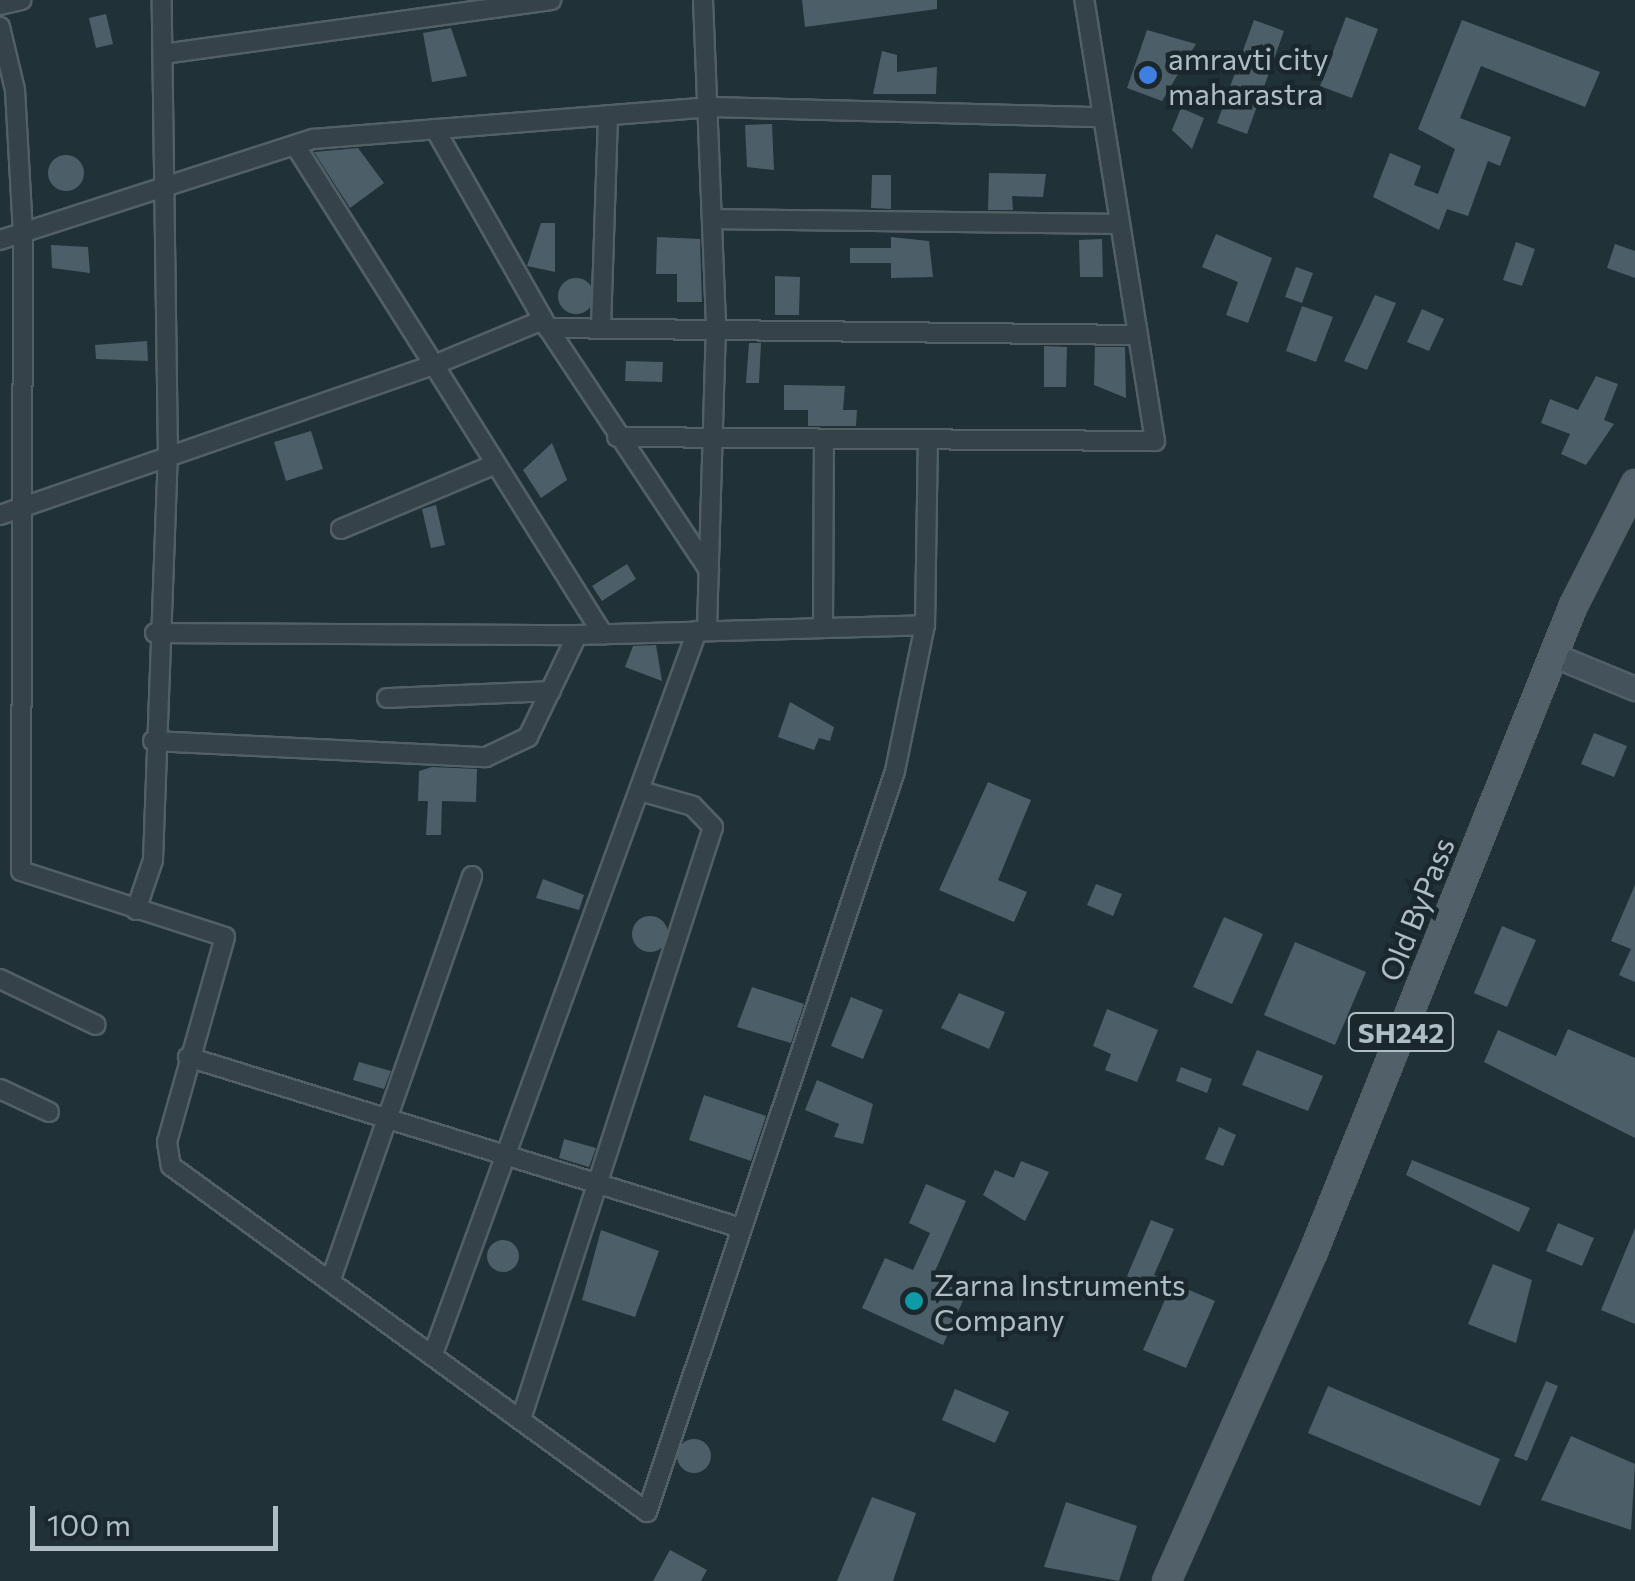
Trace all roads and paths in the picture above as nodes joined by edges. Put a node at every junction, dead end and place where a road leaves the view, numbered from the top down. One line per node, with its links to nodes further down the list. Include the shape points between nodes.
1 (20, 0): 7 (street)
2 (162, 0): 10 (street)
3 (396, 0): 8 (street)
4 (551, 0): 8 (street)
5 (703, 0): 11 (street)
6 (1084, 0): 13 (street)
7 (0, 5)
8 (400, 21): 10 (street)
9 (0, 27): 19 (street, via 15,90)
10 (163, 54): 16 (street)
11 (712, 107): 12 (street); 13 (street); 17 (street)
12 (608, 115): 14 (street); 23 (street)
13 (1100, 117): 18 (street)
14 (435, 129): 15 (street); 21 (street)
15 (295, 145): 16 (street); 25 (street)
16 (163, 190): 19 (street); 30 (street)
17 (714, 219): 18 (street); 22 (street)
18 (1114, 224): 24 (street)
19 (24, 233): 20 (street); 33 (street)
20 (0, 240)
21 (546, 324): 23 (street); 25 (street); 26 (street)
22 (716, 325): 23 (street); 24 (street); 27 (street)
23 (601, 327)
24 (1136, 335): 29 (street, via 1155,441)
25 (434, 365): 30 (street); 31 (street)
26 (618, 437): 27 (street); 36 (street)
27 (714, 439): 28 (street); 36 (street)
28 (824, 440): 29 (street); 37 (street)
29 (928, 440): 38 (street)
30 (168, 456): 33 (street); 40 (street)
31 (496, 464): 35 (street); 41 (street)
32 (1635, 483): 43 (main road, Old ByPass / SH242)
33 (28, 506): 34 (street); 50 (street, via 20,867 26,877)
34 (0, 515)
35 (341, 529)
36 (709, 570): 39 (street)
37 (823, 624): 38 (street); 39 (street)
38 (925, 626): 59 (street, via 895,771)
39 (702, 630): 41 (street); 48 (street)
40 (155, 633): 42 (street); 47 (street)
41 (602, 634): 42 (street)
42 (578, 635): 45 (street)
43 (1553, 655): 44 (street); 63 (main road, Old ByPass / SH242, via 1313,1251)
44 (1635, 688)
45 (551, 691): 46 (street); 47 (street, via 528,737 486,757)
46 (387, 698)
47 (153, 741): 50 (street, via 153,860)
48 (644, 792): 57 (street, via 603,871); 58 (street, via 693,806 713,827)
49 (472, 876): 56 (street)
50 (136, 910): 53 (street, via 227,942)
51 (0, 979): 52 (street)
52 (96, 1025)
53 (188, 1057): 56 (street); 60 (street, via 167,1142 171,1166)
54 (0, 1089): 55 (street)
55 (49, 1112)
56 (392, 1123): 57 (street); 60 (street)
57 (502, 1155): 58 (street); 61 (street)
58 (599, 1184): 59 (street); 62 (street)
59 (741, 1228): 62 (street, via 646,1512)
60 (332, 1279): 61 (street)
61 (433, 1354): 62 (street)
62 (521, 1420)
63 (1166, 1581)

